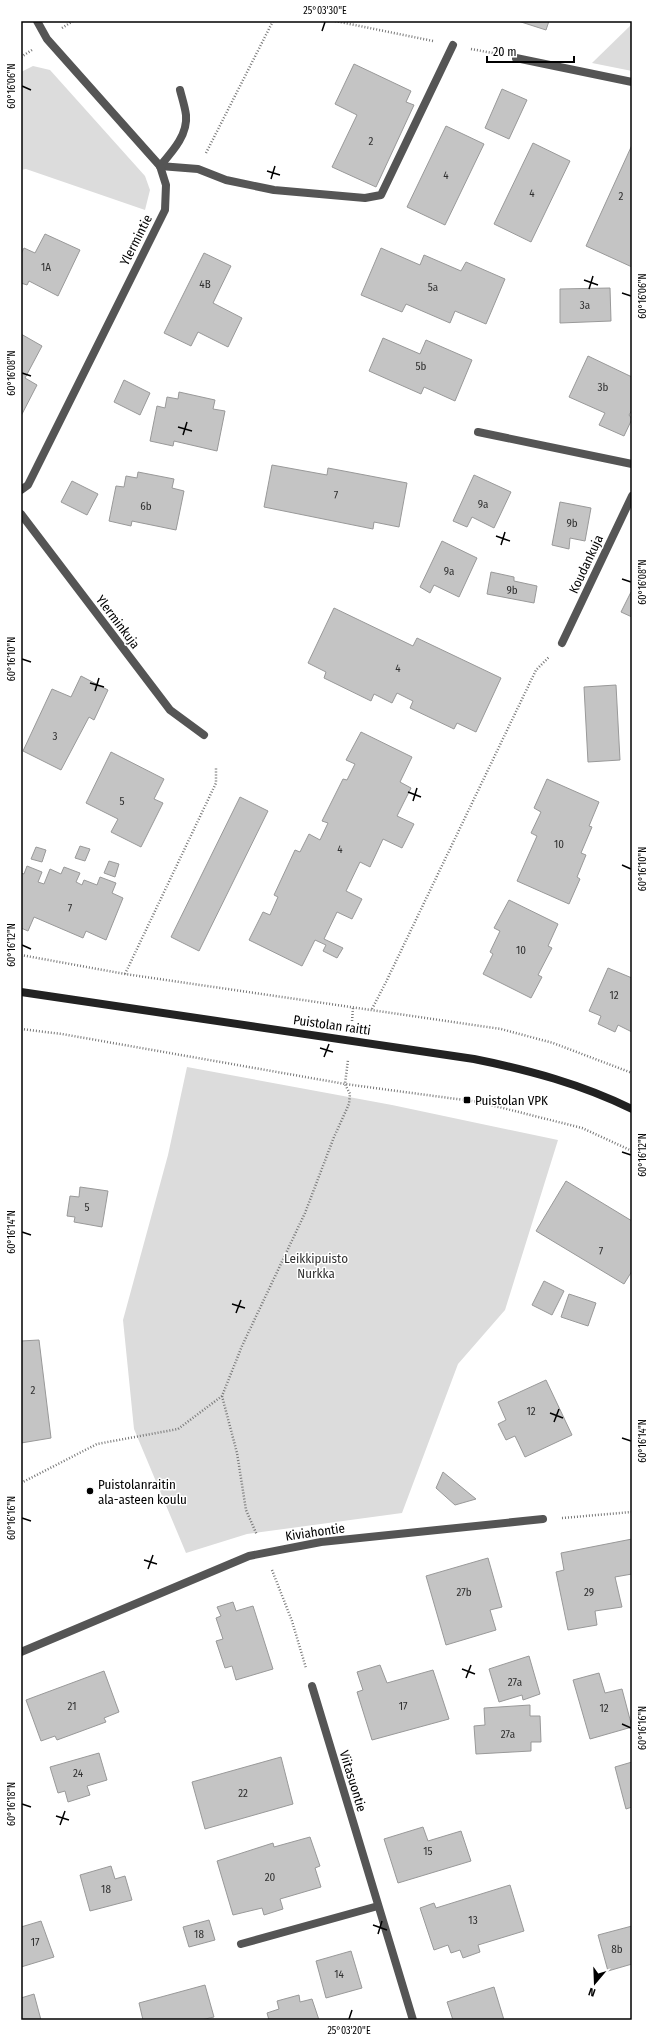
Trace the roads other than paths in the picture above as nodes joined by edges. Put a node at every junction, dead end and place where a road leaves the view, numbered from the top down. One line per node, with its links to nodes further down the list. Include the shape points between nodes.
1 (37, 21): 6 (street, Ylermintie, via 47,39)
2 (453, 45): 6 (street, via 381,195 365,198 274,190 226,180 198,169)
3 (516, 58): 4 (street)
4 (632, 82)
5 (180, 90): 6 (street, via 186,115 184,131)
6 (160, 166): 9 (street, Ylermintie, via 166,185 165,210 28,486)
7 (478, 432): 8 (street)
8 (632, 464)
9 (21, 490)
10 (632, 496): 12 (street, Koudankuja)
11 (21, 514): 13 (street, Ylerminkuja, via 170,710)
12 (562, 643)
13 (204, 735)
14 (21, 992): 15 (main road, Puistolan raitti, via 474,1059 568,1082)
15 (632, 1109)
16 (543, 1519): 17 (street, Kiviahontie, via 321,1542 265,1551)
17 (21, 1652)
18 (312, 1686): 19 (street, Viitasuontie)
19 (378, 1906): 20 (street); 21 (street, Viitasuontie)
20 (241, 1944)
21 (413, 2020)

